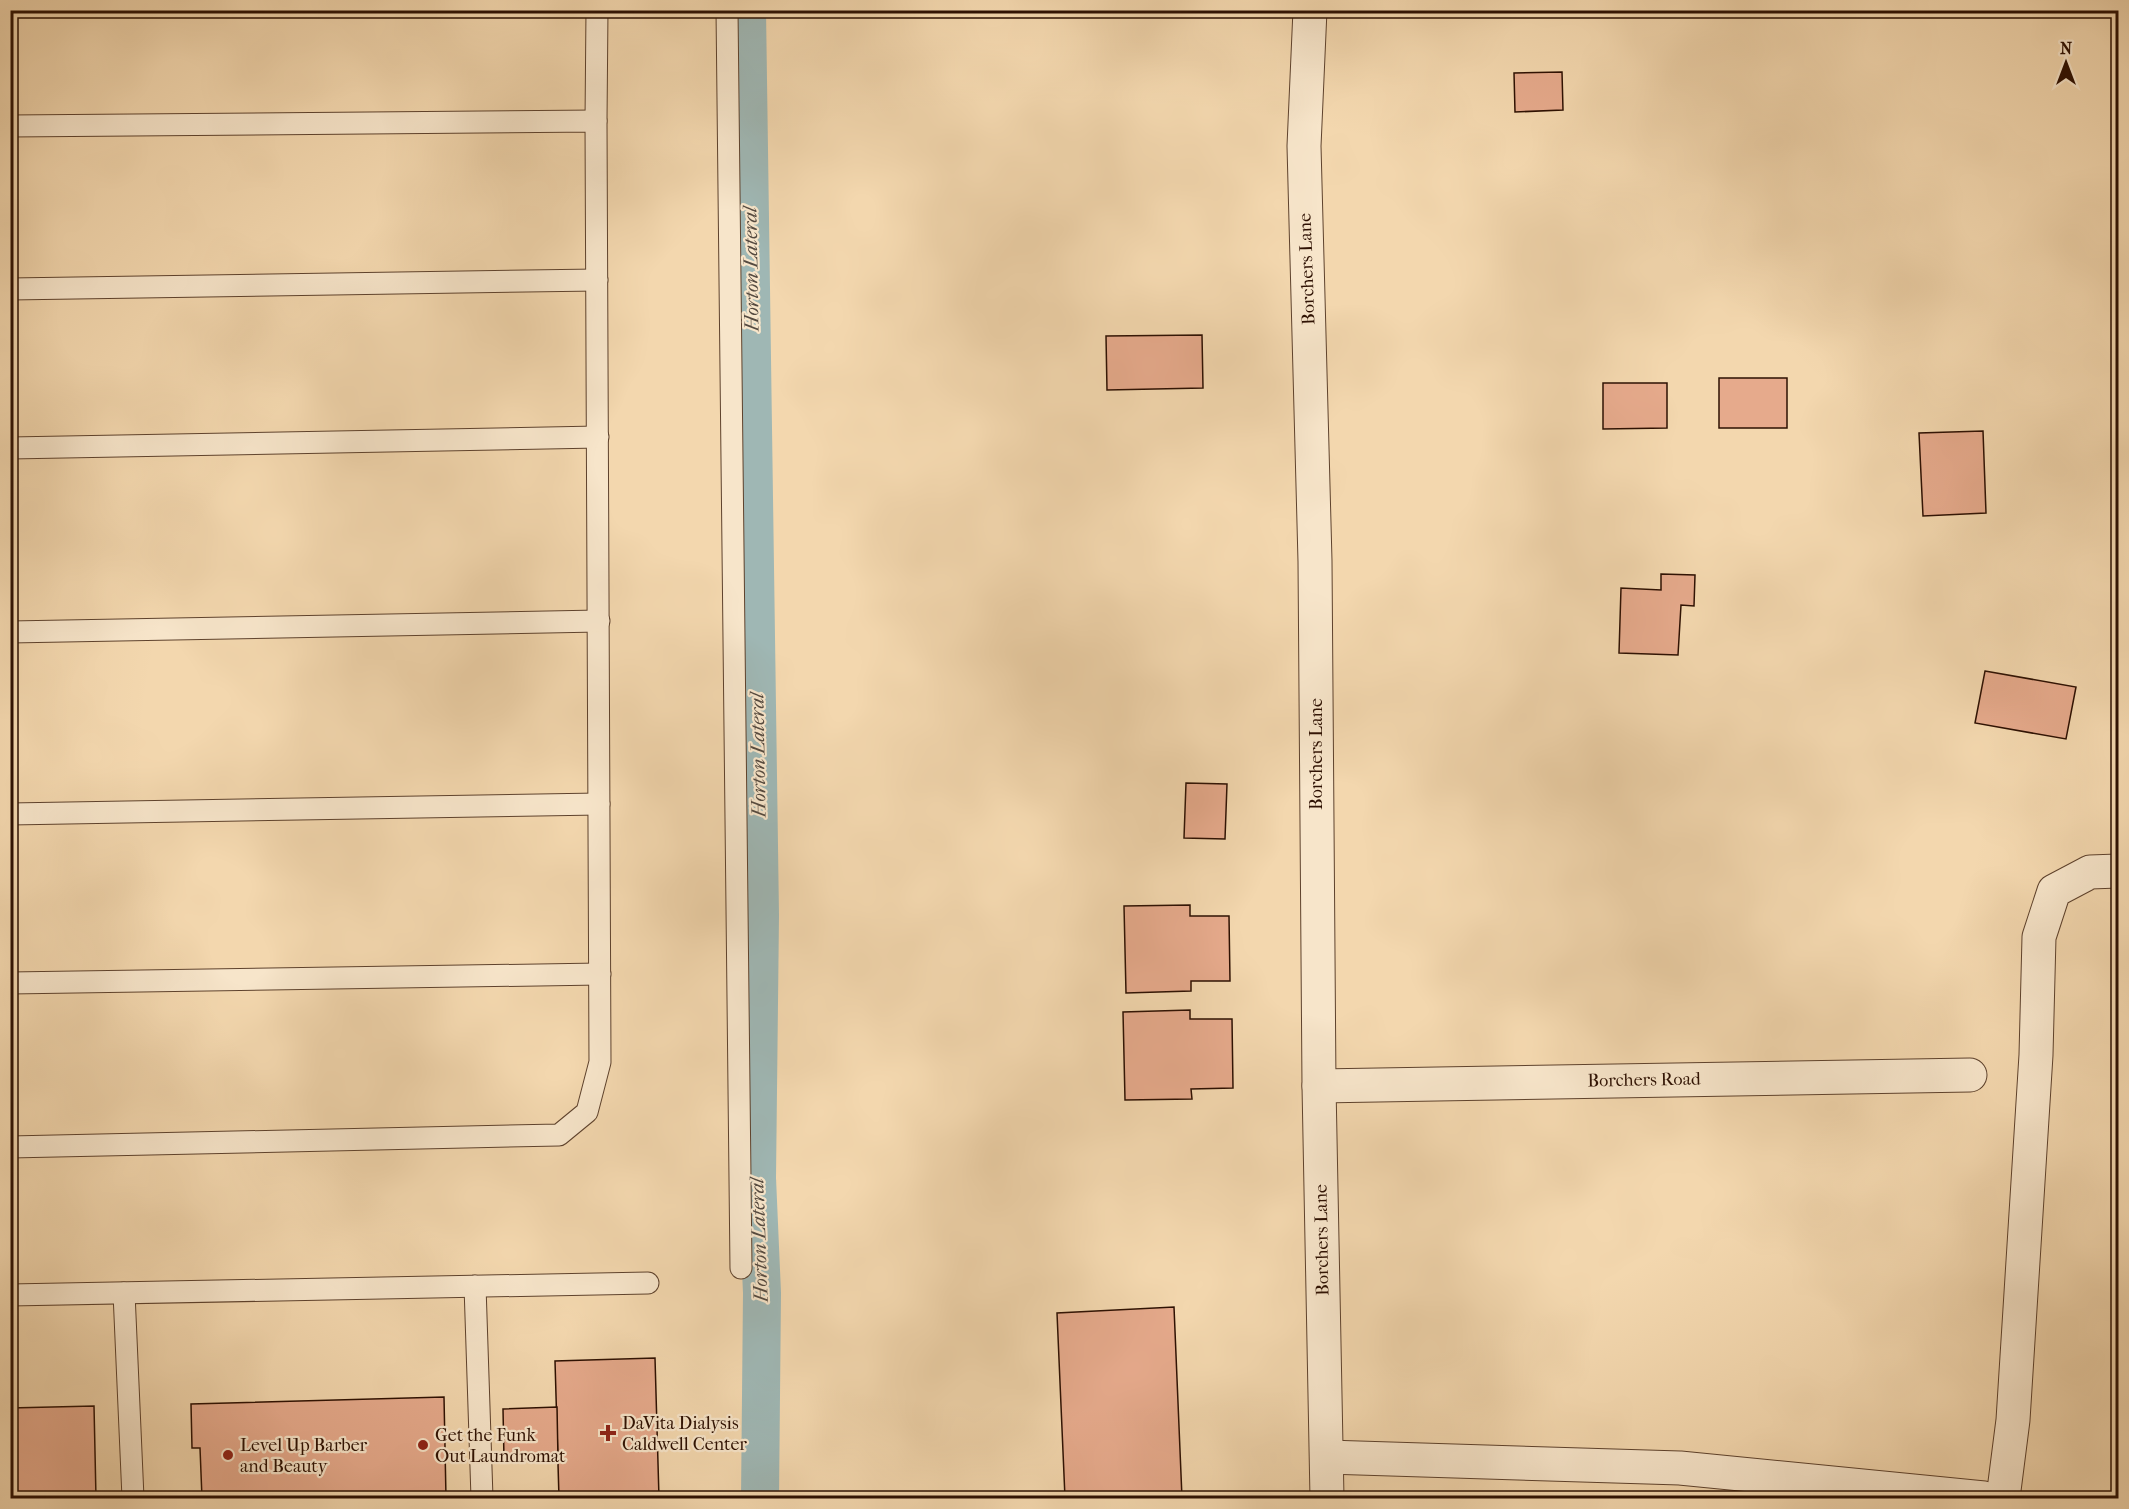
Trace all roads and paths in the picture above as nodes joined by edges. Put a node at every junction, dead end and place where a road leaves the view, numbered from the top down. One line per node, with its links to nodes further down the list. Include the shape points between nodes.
1 (597, 10): 4 (lane)
2 (727, 10): 20 (lane)
3 (1310, 10): 18 (street, Borchers Lane, via 1304,146 1315,561)
4 (596, 121): 5 (lane); 6 (lane)
5 (10, 126)
6 (597, 280): 7 (lane); 8 (lane)
7 (10, 289)
8 (598, 437): 9 (lane); 10 (lane)
9 (10, 447)
10 (599, 621): 11 (lane); 12 (lane)
11 (10, 632)
12 (599, 804): 13 (lane); 15 (lane)
13 (10, 813)
14 (2118, 871): 30 (street, via 2090,872 2054,891 2039,937 2036,1055 2013,1420)
15 (600, 974): 16 (lane); 19 (lane, via 600,1062 587,1112 559,1135)
16 (10, 983)
17 (1970, 1076): 18 (street, Borchers Road)
18 (1319, 1086): 25 (street, Borchers Lane)
19 (10, 1147)
20 (741, 1268)
21 (648, 1283): 22 (lane)
22 (475, 1286): 23 (lane); 27 (lane)
23 (123, 1293): 24 (lane); 26 (lane)
24 (10, 1295)
25 (1327, 1456): 28 (street, Borchers Lane); 29 (street, via 1680,1468)
26 (132, 1498)
27 (482, 1498)
28 (1327, 1498)
29 (1984, 1498)
30 (2002, 1498)

